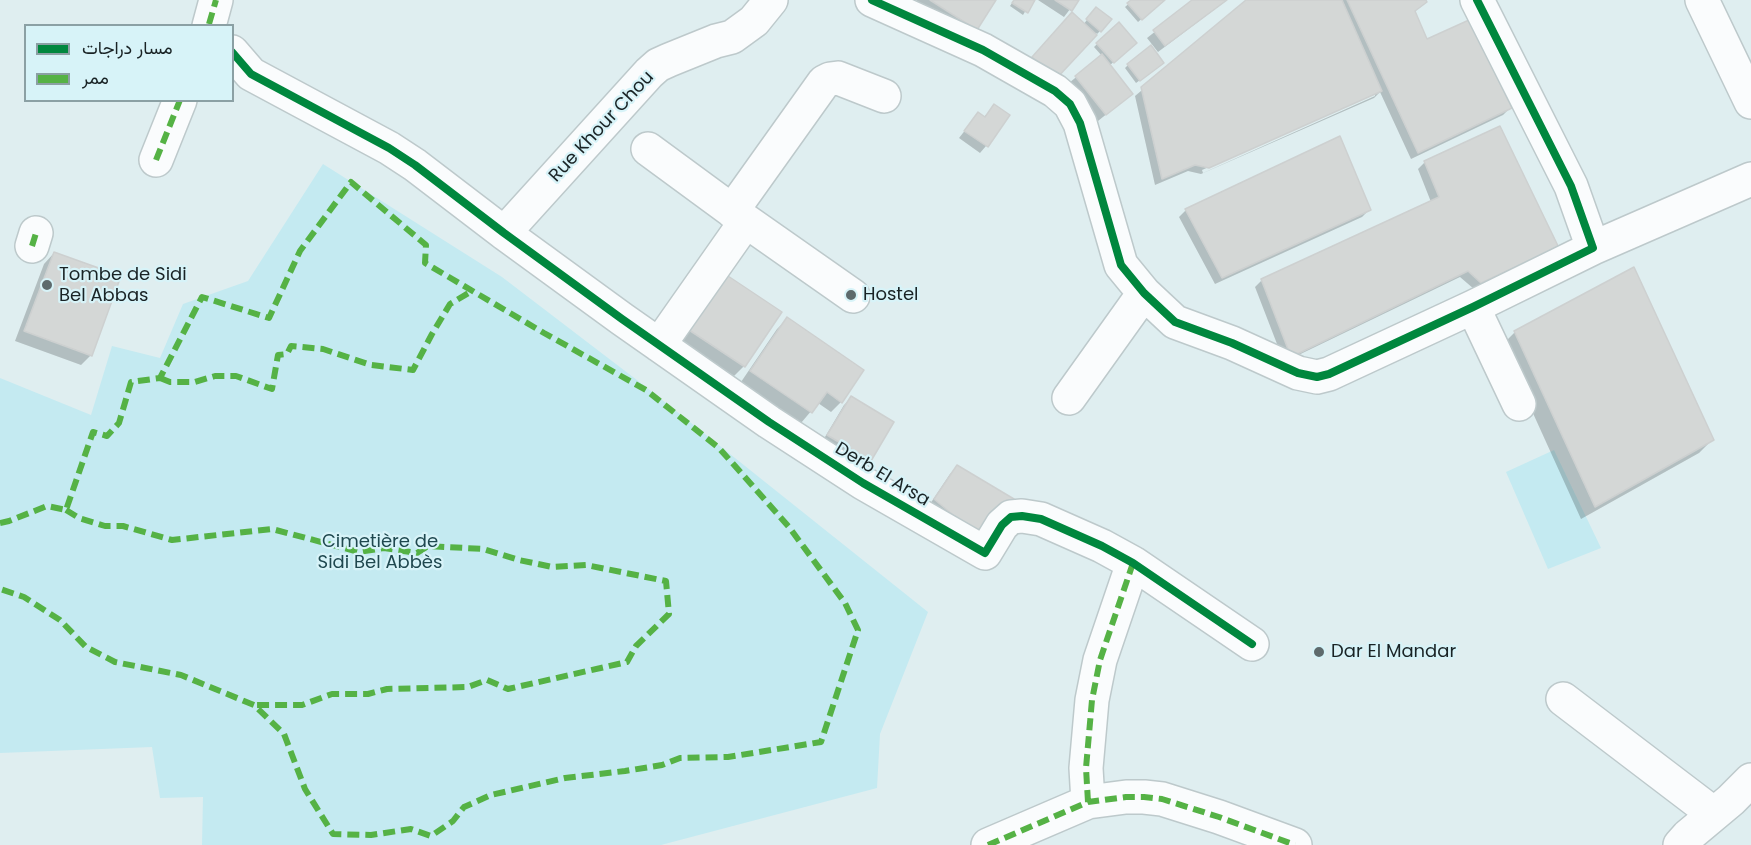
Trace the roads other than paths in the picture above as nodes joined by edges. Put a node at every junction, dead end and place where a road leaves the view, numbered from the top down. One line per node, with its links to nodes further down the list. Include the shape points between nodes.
1 (771, 0): 13 (street, Rue Khour Chou, via 754,21 732,37 658,65)
2 (872, 0): 15 (street, via 983,50 1055,91 1070,104 1080,123 1121,265)
3 (1477, 0): 14 (street, via 1571,186)
4 (1702, 0): 8 (street)
5 (239, 66): 13 (street, Derb El Arsa, via 389,148)
6 (884, 96): 12 (street, via 838,78 824,82)
7 (179, 102): 10 (street)
8 (1751, 102)
9 (648, 149): 12 (street)
10 (156, 160)
11 (1751, 179): 14 (street)
12 (739, 216): 16 (street); 18 (street)
13 (504, 233): 18 (street, Derb El Arsa)
14 (1593, 248): 17 (street)
15 (1144, 293): 17 (street, via 1174,322 1232,343 1298,374 1317,377); 19 (street)
16 (853, 296)
17 (1473, 307): 20 (street)
18 (659, 345): 21 (street, Derb El Arsa, via 863,483 985,553 1002,525 1011,517 1022,516 1041,519)
19 (1069, 398)
20 (1518, 404)
21 (1133, 562): 22 (street, Derb El Arsa); 25 (street, via 1100,660 1092,700 1086,768)
22 (1252, 644)
23 (1563, 699): 26 (street)
24 (1751, 780): 26 (street)
25 (1088, 802): 27 (street); 28 (street, via 1126,797 1162,799)
26 (1713, 814): 29 (street)
27 (988, 845)
28 (1294, 845)
29 (1680, 845)

